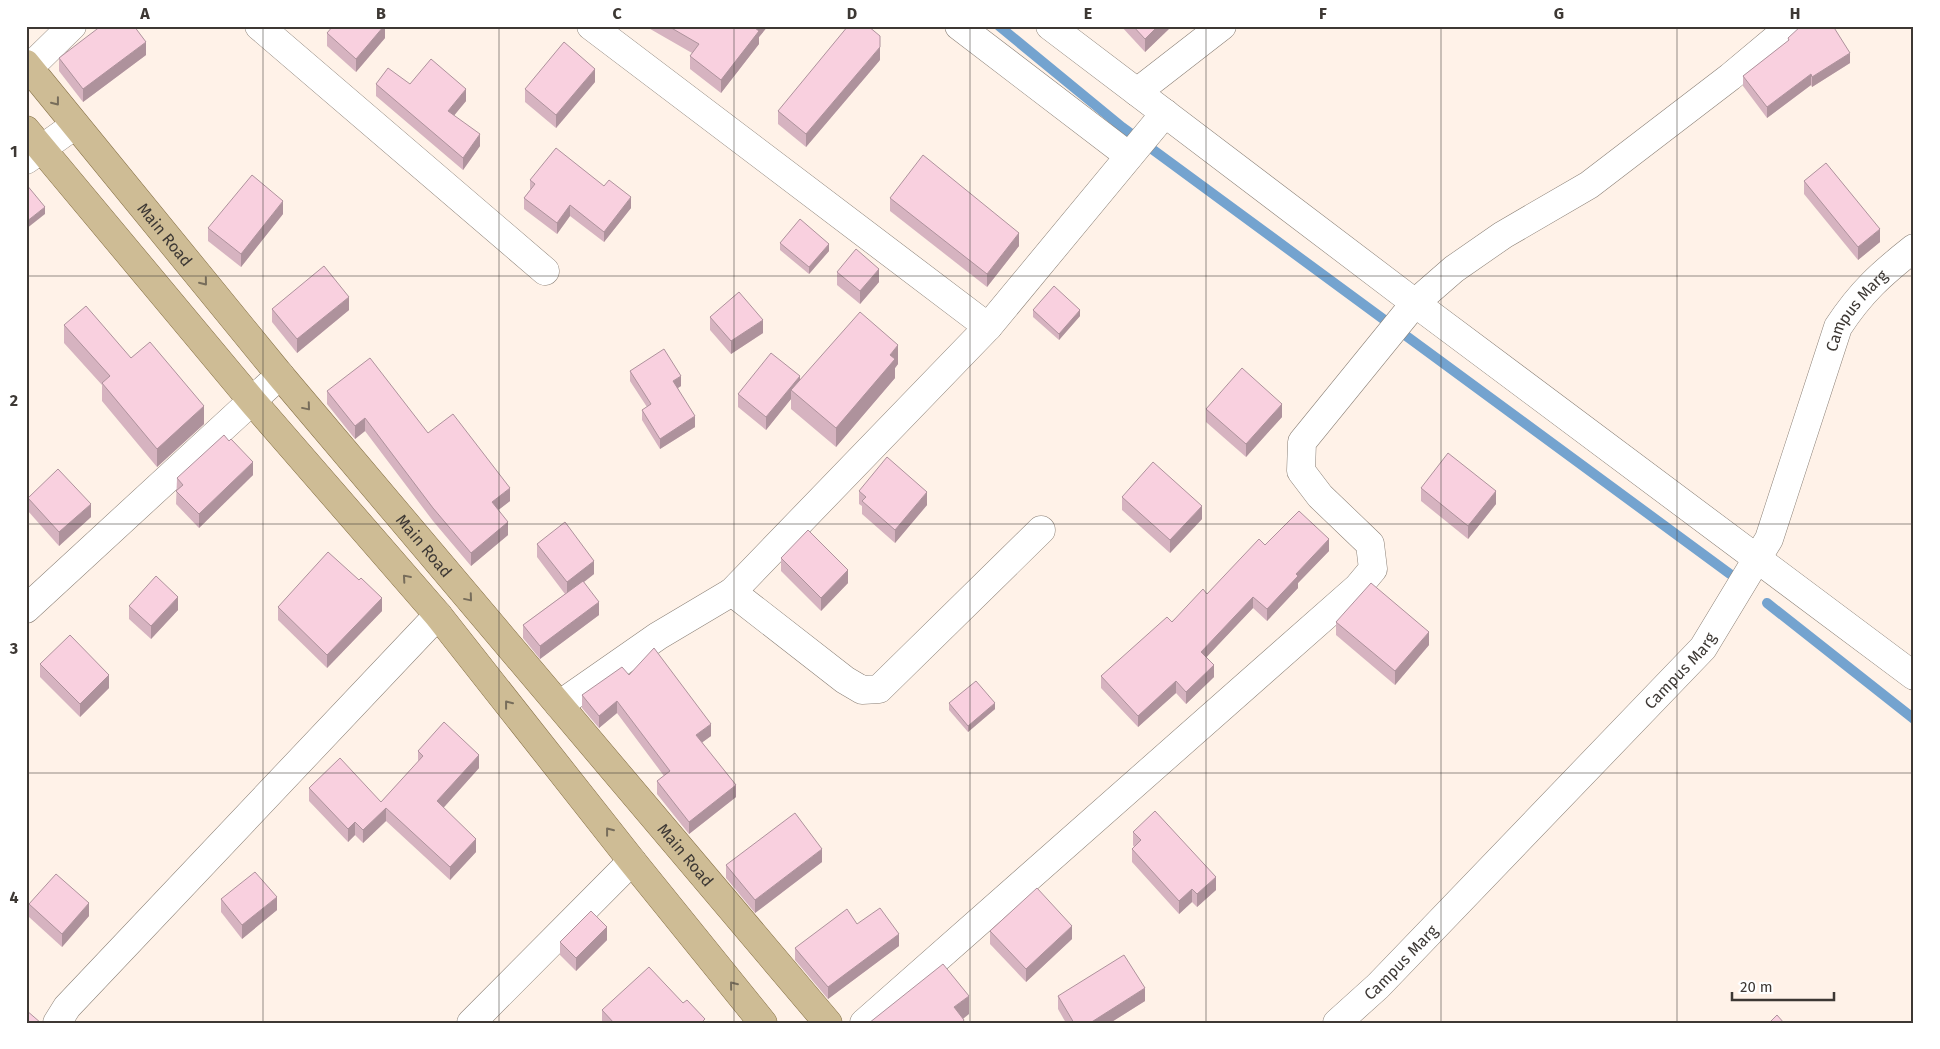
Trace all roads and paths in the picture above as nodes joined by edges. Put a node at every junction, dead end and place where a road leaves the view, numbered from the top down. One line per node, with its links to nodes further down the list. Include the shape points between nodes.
1 (72, 26): 8 (street)
2 (259, 26): 15 (street)
3 (591, 26): 17 (street)
4 (958, 26): 13 (street)
5 (1050, 26): 9 (street)
6 (1222, 26): 9 (street)
7 (1791, 26): 16 (street, via 1589,185 1503,235 1454,269)
8 (28, 66): 11 (main road, Main Road, one-way to 11)
9 (1137, 92): 10 (street)
10 (1159, 119): 13 (street); 16 (street)
11 (75, 125): 12 (street); 18 (main road, Main Road, one-way to 18)
12 (31, 147): 19 (main road)
13 (1132, 152): 17 (street)
14 (1914, 248): 21 (street, Campus Marg, via 1879,276 1857,299 1838,327 1769,538)
15 (545, 271)
16 (1415, 303): 21 (street); 32 (street, via 1302,442 1301,471 1320,496 1370,544 1373,569 1358,587)
17 (988, 327): 22 (street)
18 (280, 375): 19 (street); 26 (main road, Main Road, one-way to 26)
19 (253, 402): 23 (street); 24 (main road, one-way to 19)
20 (1041, 530): 22 (street, via 879,689 862,690 845,680)
21 (1757, 558): 25 (street); 33 (street, Campus Marg, via 1703,648 1384,979)
22 (732, 592): 26 (street, via 658,636)
23 (26, 609)
24 (438, 615): 27 (main road, one-way to 24); 28 (street, via 74,999)
25 (1914, 676)
26 (558, 705): 31 (main road, Main Road)
27 (632, 861): 29 (street); 30 (main road, one-way to 27)
28 (57, 1023)
29 (472, 1023)
30 (764, 1023)
31 (828, 1023)
32 (864, 1023)
33 (1337, 1023)

